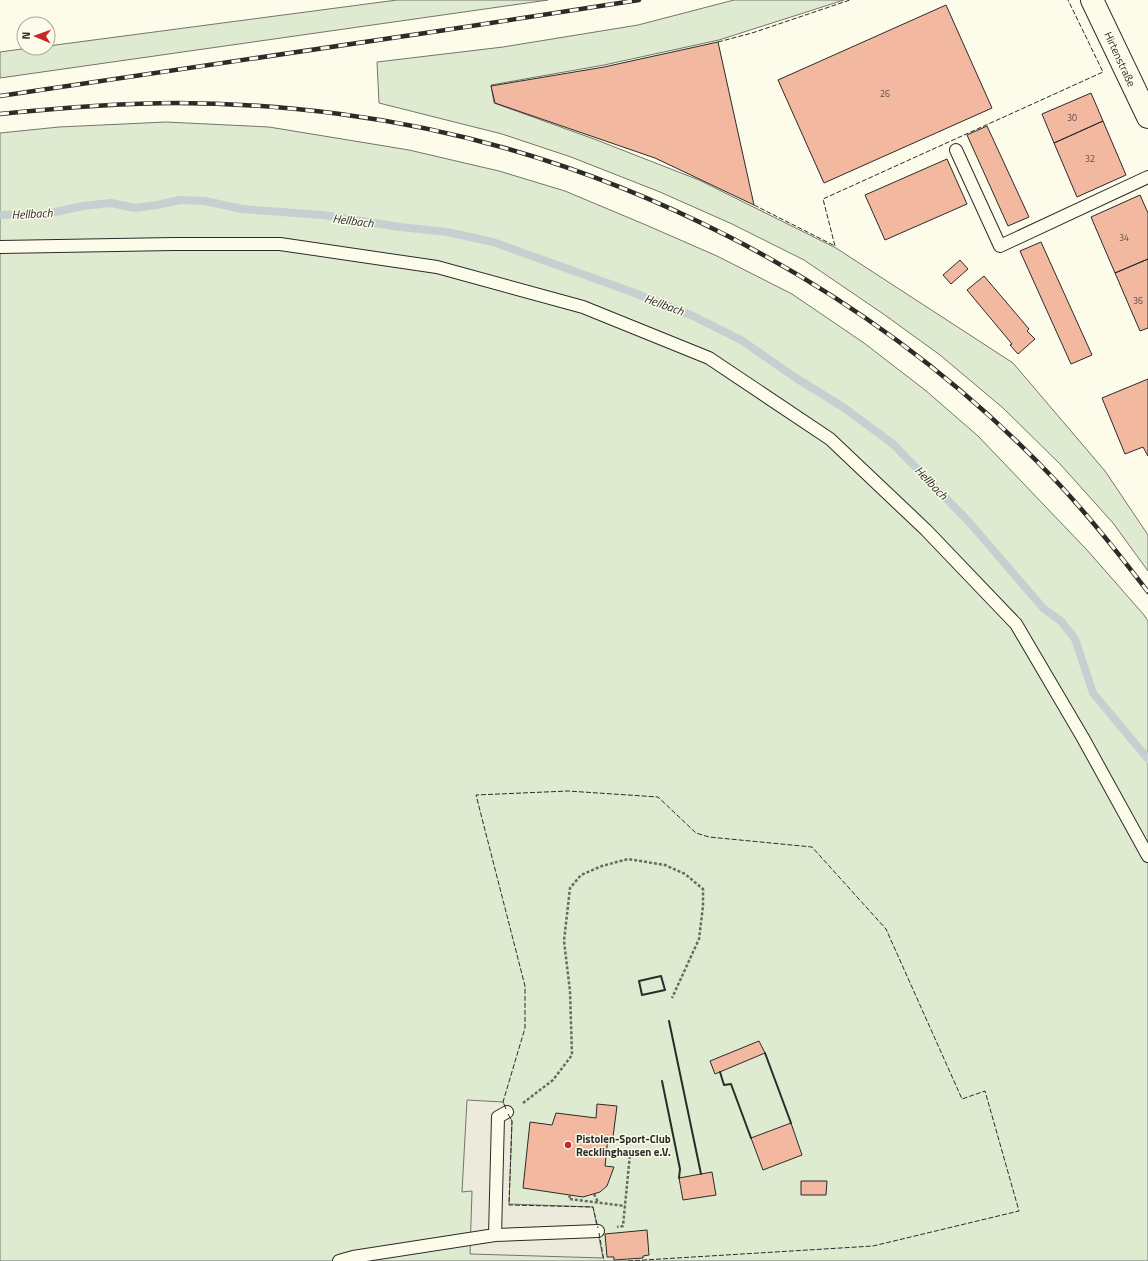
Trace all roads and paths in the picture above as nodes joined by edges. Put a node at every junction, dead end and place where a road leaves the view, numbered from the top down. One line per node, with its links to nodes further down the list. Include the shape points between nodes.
1 (1092, 0): 2 (street, Hirtenstraße)
2 (1148, 117)
3 (956, 150): 4 (lane, via 1000,246)
4 (1148, 177)
5 (0, 247): 6 (lane, via 280,244 437,268 583,307 709,358 830,439 926,530 1016,624)
6 (1148, 856)
7 (672, 998): 8 (path, via 699,939 703,889 685,874 665,865 628,859 581,875 570,888 564,941 570,991 572,1055 553,1080 530,1099)
8 (507, 1112): 15 (lane, via 498,1117)
9 (607, 1152): 13 (path, via 630,1154)
10 (594, 1194): 12 (path)
11 (570, 1195): 12 (path, via 569,1199)
12 (598, 1202): 13 (path)
13 (625, 1206): 14 (path, via 623,1226)
14 (598, 1231): 15 (lane)
15 (495, 1235): 16 (lane)
16 (339, 1261)

